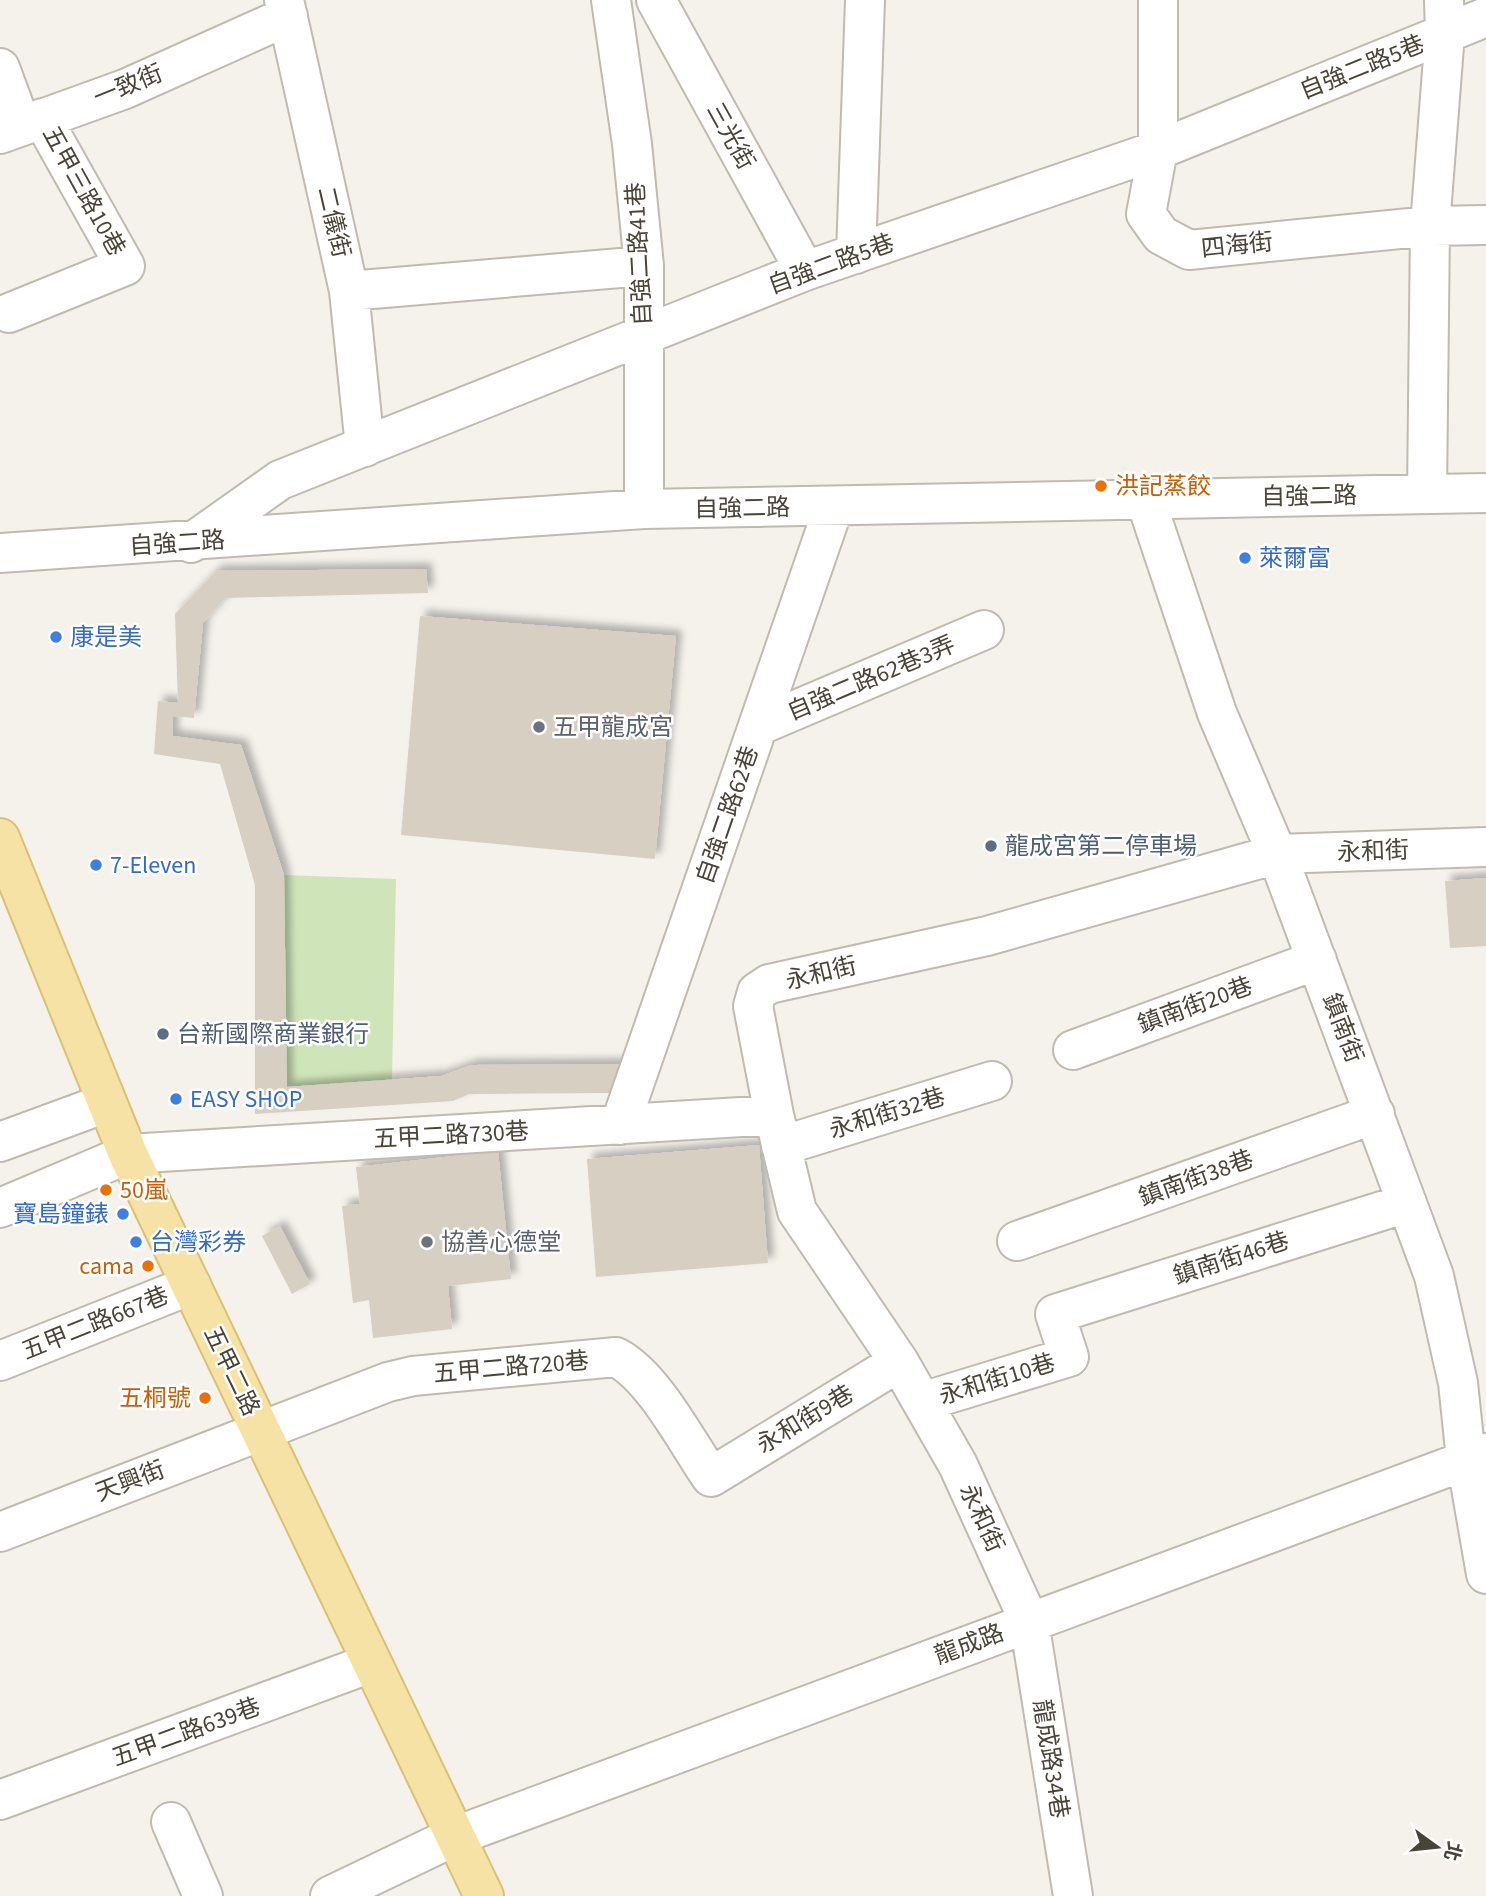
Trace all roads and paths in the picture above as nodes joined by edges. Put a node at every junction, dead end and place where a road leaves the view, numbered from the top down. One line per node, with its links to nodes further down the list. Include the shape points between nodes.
1 (611, 0): 14 (street, 自強二路41巷)
2 (656, 0): 15 (street, 三光街)
3 (865, 0): 13 (street)
4 (1158, 0): 10 (street, 四海街)
5 (286, 8): 9 (street, 一致街, via 125,89); 16 (street, 二儀街)
6 (1444, 16): 7 (street, 自強二路5巷); 10 (street, 自強二路5巷); 12 (street)
7 (1486, 17)
8 (0, 68): 9 (street)
9 (21, 125): 17 (street, 五甲三路10巷, via 125,266)
10 (1158, 150): 12 (street, 四海街, via 1146,214 1161,234 1189,250); 13 (street, 自強二路5巷)
11 (1486, 225): 12 (street, 四海街)
12 (1430, 226): 21 (street)
13 (856, 254): 15 (street, 自強二路5巷)
14 (644, 266): 16 (street); 18 (street, 自強二路41巷)
15 (805, 271): 18 (street, 自強二路5巷)
16 (349, 291): 19 (street, 二儀街)
17 (9, 313)
18 (643, 337): 19 (street, 自強二路5巷); 24 (street, 自強二路41巷)
19 (365, 447): 25 (street, 自強二路5巷, via 280,480)
20 (1486, 493): 21 (street, 自強二路)
21 (1427, 494): 22 (street, 自強二路)
22 (1145, 498): 23 (street, 自強二路); 31 (street, 鎮南街, via 1217,713)
23 (834, 506): 24 (street, 自強二路); 28 (street, 自強二路62巷)
24 (644, 509): 25 (street, 自強二路)
25 (191, 543): 26 (street, 自強二路)
26 (0, 553)
27 (984, 630): 28 (street, 自強二路62巷3弄)
28 (758, 726): 37 (street, 自強二路62巷)
29 (0, 838): 35 (main road, 五甲二路)
30 (1486, 847): 31 (street, 永和街)
31 (1277, 854): 32 (street, 鎮南街); 38 (street, 永和街, via 987,936 769,984 757,992 753,1006)
32 (1317, 961): 33 (street, 鎮南街20巷); 36 (street, 鎮南街)
33 (1073, 1050)
34 (992, 1081): 38 (street, 永和街32巷)
35 (106, 1103): 39 (street); 40 (main road, 五甲二路)
36 (1375, 1114): 41 (street, 鎮南街); 43 (street, 鎮南街38巷)
37 (620, 1125): 38 (street, 五甲二路730巷); 40 (street, 五甲二路730巷)
38 (778, 1130): 47 (street, 永和街, via 797,1212)
39 (0, 1142)
40 (128, 1154): 42 (street, 五甲二路730巷); 44 (main road, 五甲二路)
41 (1407, 1203): 45 (street, 鎮南街46巷); 50 (street, 鎮南街, via 1434,1276)
42 (0, 1209)
43 (1017, 1241)
44 (191, 1285): 46 (street, 五甲二路667巷); 49 (main road, 五甲二路)
45 (1055, 1314): 48 (street, 永和街10巷, via 1069,1357)
46 (0, 1361)
47 (899, 1362): 48 (street, 永和街); 51 (street, 永和街9巷)
48 (922, 1402): 54 (street, 永和街, via 958,1465)
49 (260, 1430): 51 (street, 五甲二路720巷, via 413,1376 616,1357 639,1374); 52 (street, 天興街); 55 (main road, 五甲二路)
50 (1476, 1456): 53 (street, 鎮南街); 54 (street, 龍成路)
51 (711, 1477)
52 (0, 1532)
53 (1486, 1574)
54 (1029, 1622): 58 (street, 龍成路); 62 (street, 龍成路34巷)
55 (371, 1663): 56 (street, 五甲二路639巷); 58 (main road, 五甲二路)
56 (0, 1800)
57 (171, 1822): 59 (street)
58 (453, 1837): 60 (street, 龍成路); 61 (main road, 五甲二路)
59 (203, 1896)
60 (330, 1896)
61 (484, 1896)
62 (1073, 1896)

